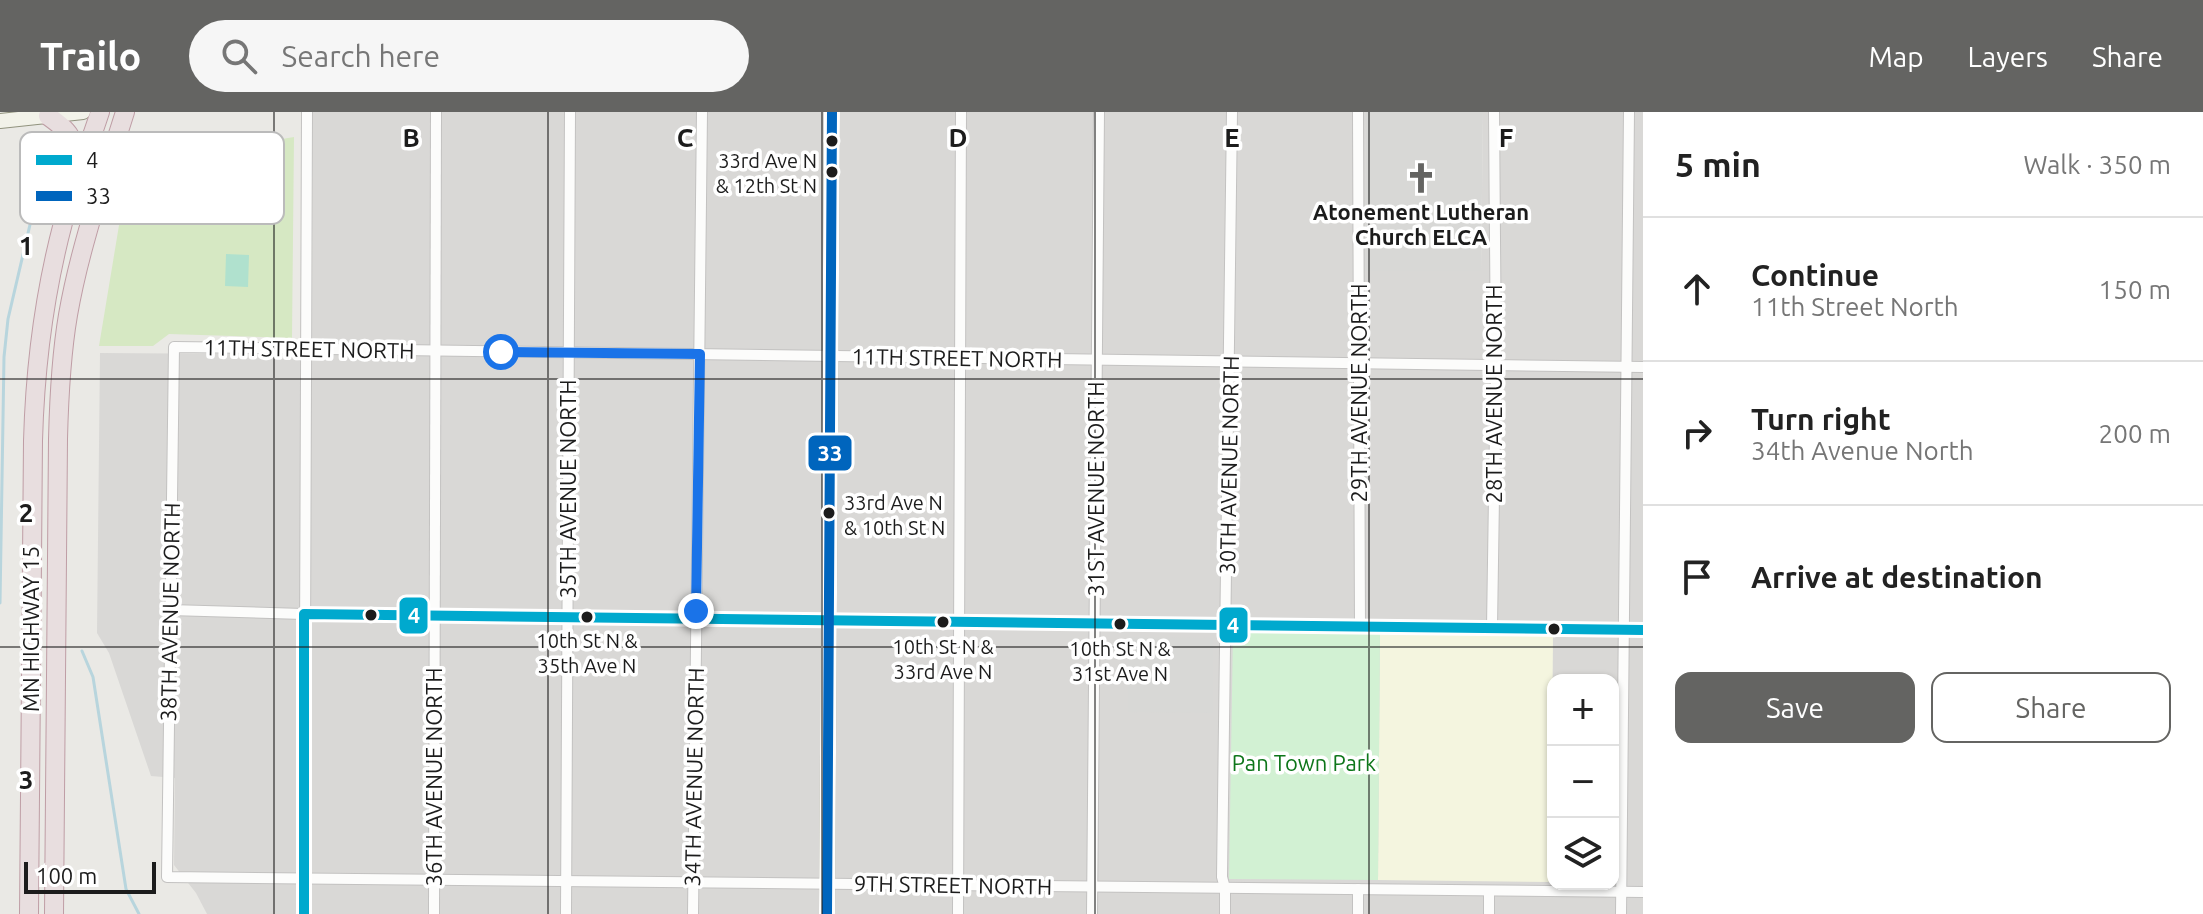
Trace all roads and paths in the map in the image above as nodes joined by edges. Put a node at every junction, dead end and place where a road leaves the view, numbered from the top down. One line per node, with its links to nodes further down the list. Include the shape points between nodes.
1 (83, 112): 15 (street)
2 (100, 112): 18 (highway, MN HIGHWAY 15)
3 (125, 112): 19 (highway, MN HIGHWAY 15)
4 (307, 112): 23 (street)
5 (436, 112): 24 (street, 36TH AVENUE NORTH)
6 (570, 112): 25 (street, 35TH AVENUE NORTH)
7 (702, 112): 26 (street, 34TH AVENUE NORTH)
8 (832, 112): 27 (street)
9 (961, 112): 28 (street)
10 (1099, 112): 29 (street, 31ST AVENUE NORTH)
11 (1232, 112): 30 (street, 30TH AVENUE NORTH)
12 (1358, 112): 31 (street, 29TH AVENUE NORTH)
13 (1494, 112): 32 (street, 28TH AVENUE NORTH)
14 (1629, 112): 33 (street)
15 (48, 116): 16 (street); 17 (highway)
16 (0, 121)
17 (69, 132)
18 (93, 132)
19 (119, 132)
20 (63, 224): 61 (highway, MN HIGHWAY 15, via 44,308 34,396)
21 (91, 224): 62 (highway, MN HIGHWAY 15, via 61,374)
22 (174, 347): 23 (street, 11TH STREET NORTH); 35 (street, 38TH AVENUE NORTH)
23 (307, 349): 24 (street, 11TH STREET NORTH); 36 (street)
24 (436, 351): 25 (street, 11TH STREET NORTH); 37 (street, 36TH AVENUE NORTH)
25 (569, 353): 26 (street, 11TH STREET NORTH); 38 (street, 35TH AVENUE NORTH)
26 (700, 354): 27 (street, 11TH STREET NORTH); 39 (street, 34TH AVENUE NORTH)
27 (830, 356): 28 (street, 11TH STREET NORTH); 40 (street)
28 (960, 358): 29 (street, 11TH STREET NORTH); 41 (street)
29 (1097, 360): 30 (street, 11TH STREET NORTH); 42 (street, 31ST AVENUE NORTH)
30 (1230, 361): 31 (street, 11TH STREET NORTH); 43 (street, 30TH AVENUE NORTH)
31 (1359, 363): 32 (street, 11TH STREET NORTH); 44 (street, 29TH AVENUE NORTH)
32 (1496, 365): 33 (street, 11TH STREET NORTH); 45 (street, 28TH AVENUE NORTH)
33 (1626, 366): 34 (street, 11TH STREET NORTH); 46 (street)
34 (1643, 367)
35 (170, 610): 36 (street); 48 (street, 38TH AVENUE NORTH)
36 (304, 614): 37 (street); 49 (street)
37 (435, 617): 38 (street); 50 (street, 36TH AVENUE NORTH)
38 (567, 618): 39 (street); 51 (street, 35TH AVENUE NORTH)
39 (696, 619): 40 (street); 52 (street, 34TH AVENUE NORTH)
40 (828, 621): 41 (street); 53 (street)
41 (959, 622): 42 (street); 54 (street)
42 (1095, 624): 43 (street); 55 (street, 31ST AVENUE NORTH)
43 (1228, 625): 44 (street); 56 (street, 30TH AVENUE NORTH)
44 (1360, 627): 45 (street)
45 (1492, 627): 46 (street)
46 (1624, 629): 47 (street); 59 (street)
47 (1643, 630)
48 (167, 877): 49 (street, 9TH STREET NORTH)
49 (305, 879): 50 (street, 9TH STREET NORTH); 63 (street)
50 (434, 880): 51 (street, 9TH STREET NORTH); 64 (street, 36TH AVENUE NORTH)
51 (566, 881): 52 (street, 9TH STREET NORTH); 65 (street, 35TH AVENUE NORTH)
52 (693, 883): 53 (street, 9TH STREET NORTH); 66 (street, 34TH AVENUE NORTH)
53 (827, 884): 54 (street, 9TH STREET NORTH); 67 (street)
54 (958, 885): 55 (street, 9TH STREET NORTH); 68 (street)
55 (1092, 887): 56 (street, 9TH STREET NORTH); 69 (street, 31ST AVENUE NORTH)
56 (1225, 888): 57 (street, 9TH STREET NORTH); 70 (street, 30TH AVENUE NORTH)
57 (1358, 889): 58 (street, 9TH STREET NORTH); 71 (street)
58 (1489, 891): 59 (street, 9TH STREET NORTH); 72 (street)
59 (1621, 892): 60 (street, 9TH STREET NORTH); 73 (street)
60 (1643, 892)
61 (29, 914)
62 (54, 914)
63 (304, 914)
64 (434, 914)
65 (566, 914)
66 (693, 914)
67 (827, 914)
68 (958, 914)
69 (1092, 914)
70 (1225, 914)
71 (1358, 914)
72 (1489, 914)
73 (1621, 914)

